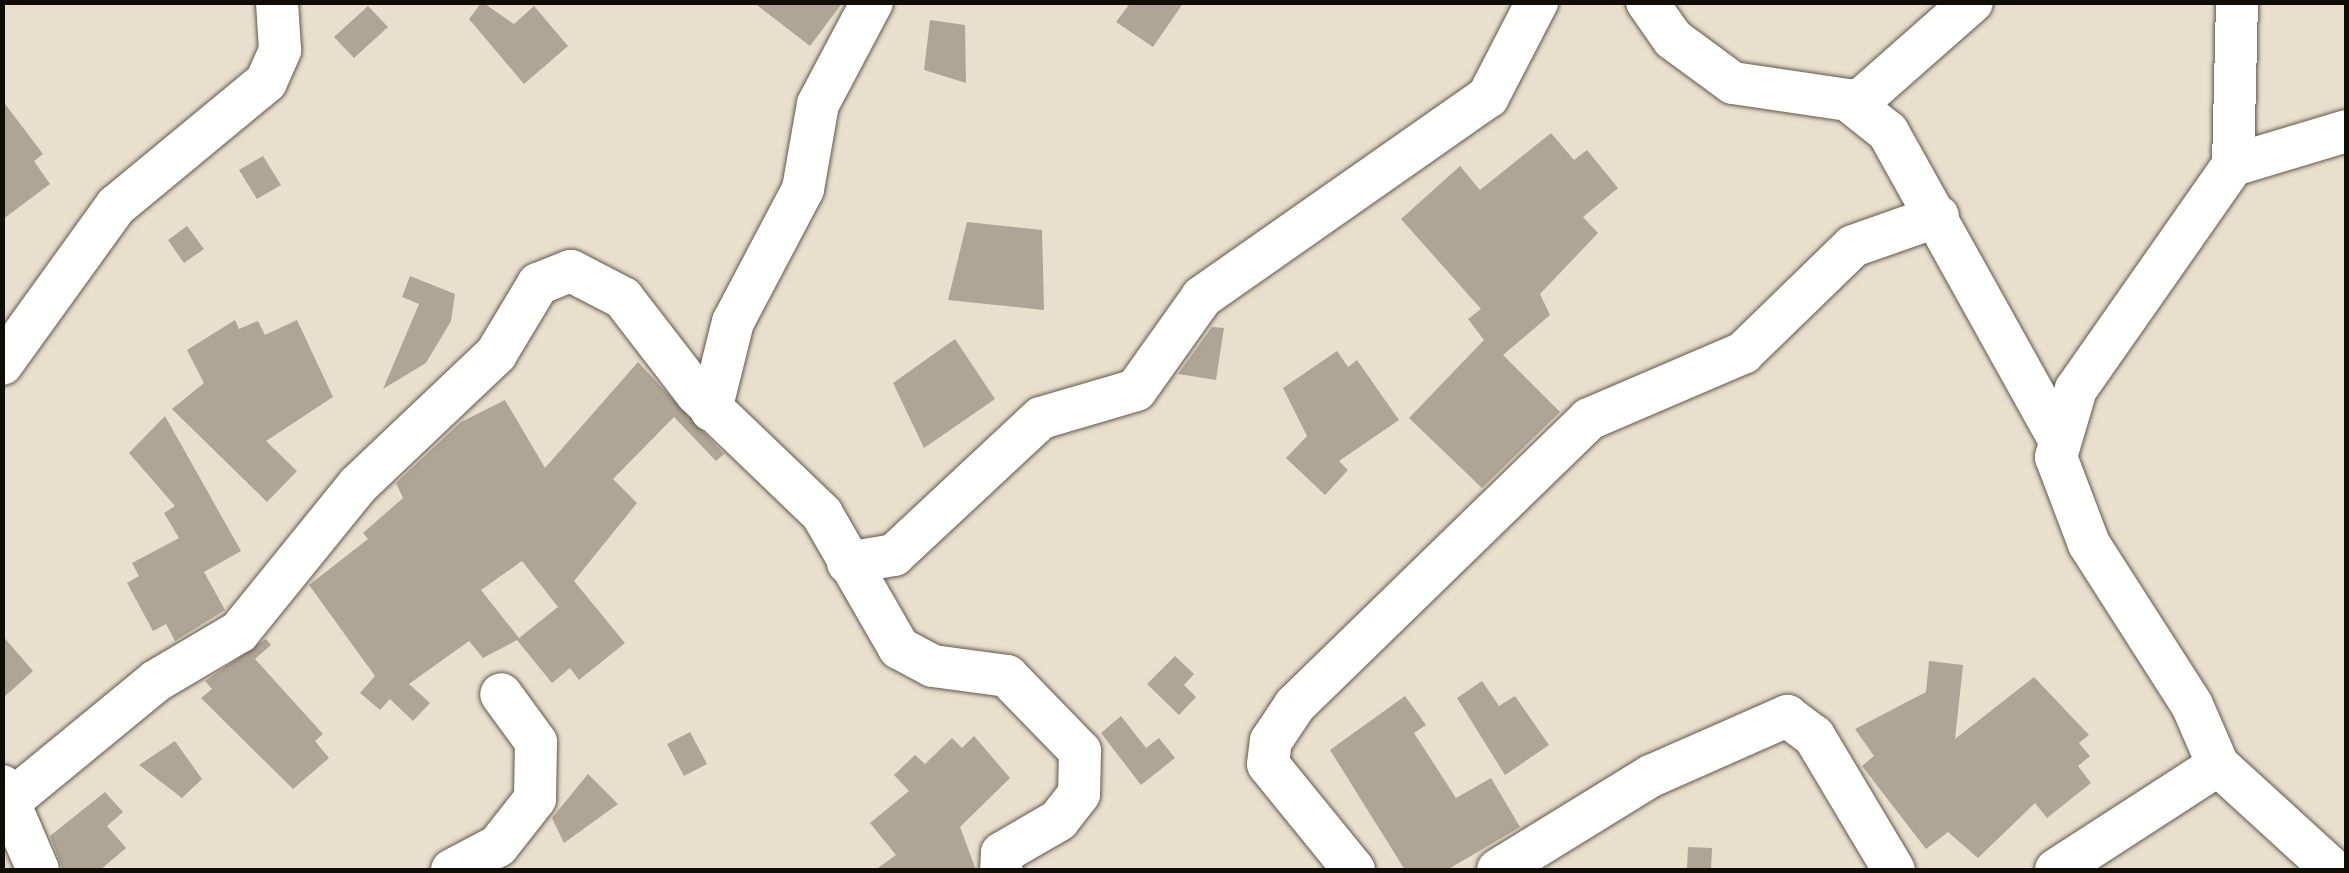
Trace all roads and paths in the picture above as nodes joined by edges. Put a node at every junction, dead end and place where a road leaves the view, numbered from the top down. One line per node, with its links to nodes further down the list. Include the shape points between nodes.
1 (278, 2): 11 (street, via 280,50 266,82 116,206)
2 (872, 2): 12 (street, via 818,104 803,189 732,322)
3 (1537, 2): 14 (street, via 1488,97 1202,297 1136,390 1041,418 894,555)
4 (1646, 2): 7 (street, via 1673,39 1733,83)
5 (1972, 2): 7 (street)
6 (2237, 2): 9 (street)
7 (1854, 104): 10 (street, via 1888,132)
8 (2346, 131): 9 (street)
9 (2233, 164): 13 (street, via 2076,388)
10 (1938, 216): 13 (street); 21 (street, via 1853,246 1742,353 1590,419 1296,705 1271,741 1268,764)
11 (2, 364)
12 (711, 410): 14 (street, via 822,514); 17 (street, via 608,283 551,274 496,354 358,485 240,632 156,681)
13 (2058, 437): 16 (street, via 2058,481 2192,705)
14 (848, 564): 20 (street, via 899,648 933,666 1007,676 1084,758 1085,780 1068,811 1002,854)
15 (501, 694): 19 (street, via 536,742 535,799 498,846)
16 (2218, 766): 24 (street); 25 (street)
17 (6, 794): 18 (street)
18 (38, 870)
19 (452, 870)
20 (1001, 870)
21 (1354, 870)
22 (1498, 870): 23 (street, via 1651,776 1780,716 1814,736)
23 (1894, 870)
24 (2056, 870)
25 (2333, 870)

